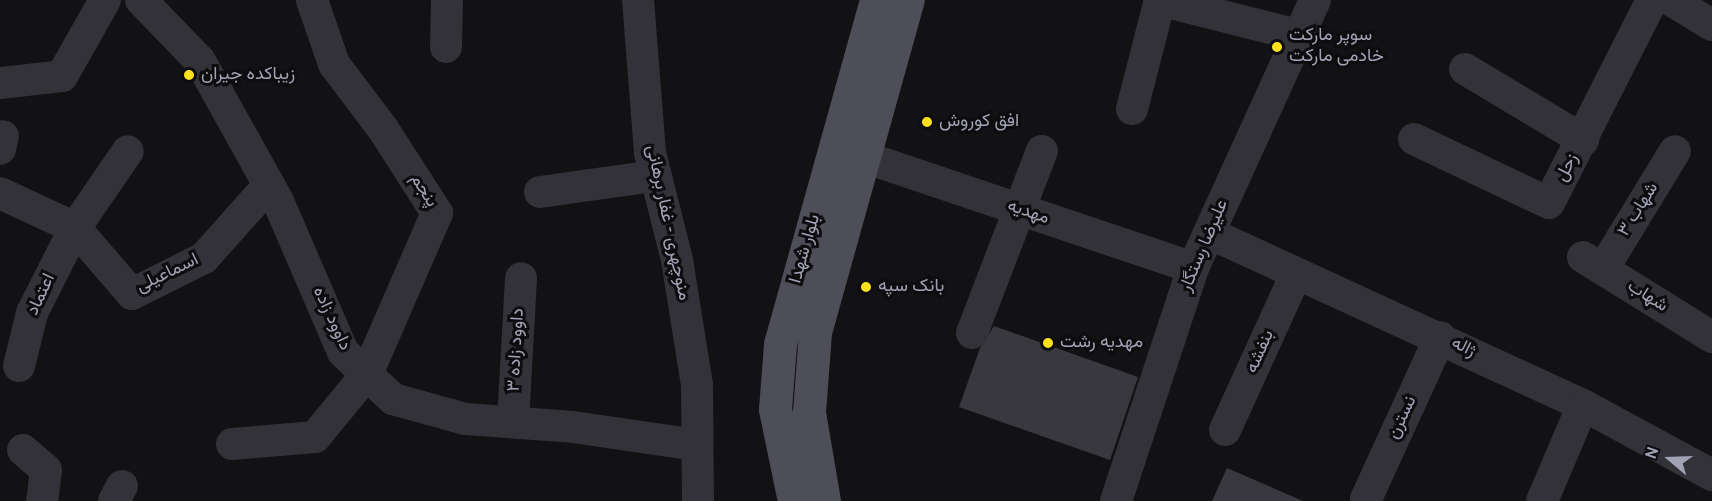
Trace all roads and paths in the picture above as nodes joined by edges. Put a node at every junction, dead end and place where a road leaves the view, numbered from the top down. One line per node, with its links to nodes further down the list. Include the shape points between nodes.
1 (105, 0): 17 (street, via 62,76)
2 (312, 0): 40 (street, پنجم, via 331,54 437,213)
3 (447, 0): 15 (street)
4 (638, 0): 25 (street, منوچهری - غفار برهانی)
5 (876, 0): 24 (main road, بلوار شهدا)
6 (908, 0): 24 (main road, بلوار شهدا)
7 (1159, 0): 12 (street); 18 (street)
8 (1315, 0): 14 (street, علیرضا رستگار)
9 (1652, 0): 20 (street, زحل)
10 (1671, 0): 13 (street)
11 (153, 6): 26 (street, داوود زاده, via 200,61)
12 (1246, 11): 14 (street)
13 (1712, 25)
14 (1301, 36): 31 (street, علیرضا رستگار)
15 (446, 47)
16 (1466, 69): 20 (street)
17 (0, 83)
18 (1132, 109)
19 (1414, 139): 20 (street, زحل, via 1550,203)
20 (1583, 140)
21 (128, 151): 30 (street, اعتماد)
22 (1042, 151): 29 (street)
23 (1675, 151): 32 (street, شهاب ۳)
24 (849, 154): 29 (street, مهدیه); 51 (main road, بلوار شهدا, via 780,344 775,409); 52 (main road, بلوار شهدا, via 815,332 809,412)
25 (654, 176): 27 (street); 45 (street, منوچهری - غفار برهانی, via 677,260 697,385)
26 (269, 185): 30 (street, اسماعیلی, via 204,258 132,294); 40 (street, داوود زاده, via 343,352)
27 (540, 192)
28 (0, 193): 30 (street, اسماعیلی)
29 (1019, 210): 33 (street, مهدیه); 36 (street)
30 (75, 228): 39 (street, اعتماد, via 32,314)
31 (1209, 232): 33 (street, علیرضا رستگار); 34 (street, ژاله)
32 (1593, 263): 38 (street, شهاب)
33 (1193, 268): 53 (street, علیرضا رستگار)
34 (1296, 274): 37 (street, ژاله); 43 (street, بنفشه)
35 (521, 278): 42 (street, داوود زاده ۳)
36 (972, 333)
37 (1440, 337): 41 (street, ژاله); 48 (street, نسترن)
38 (1712, 338)
39 (19, 366)
40 (367, 374): 42 (street, داوود زاده, via 393,399 465,419); 44 (street, via 315,437)
41 (1583, 405): 47 (street, ژاله); 54 (street)
42 (513, 422): 45 (street, داوود زاده)
43 (1225, 430)
44 (232, 444)
45 (696, 445): 50 (street, منوچهری - غفار برهانی)
46 (23, 450): 49 (street, via 46,470)
47 (1712, 475)
48 (1366, 498)
49 (42, 501)
50 (699, 501)
51 (794, 501)
52 (824, 501)
53 (1116, 501)
54 (1542, 501)

